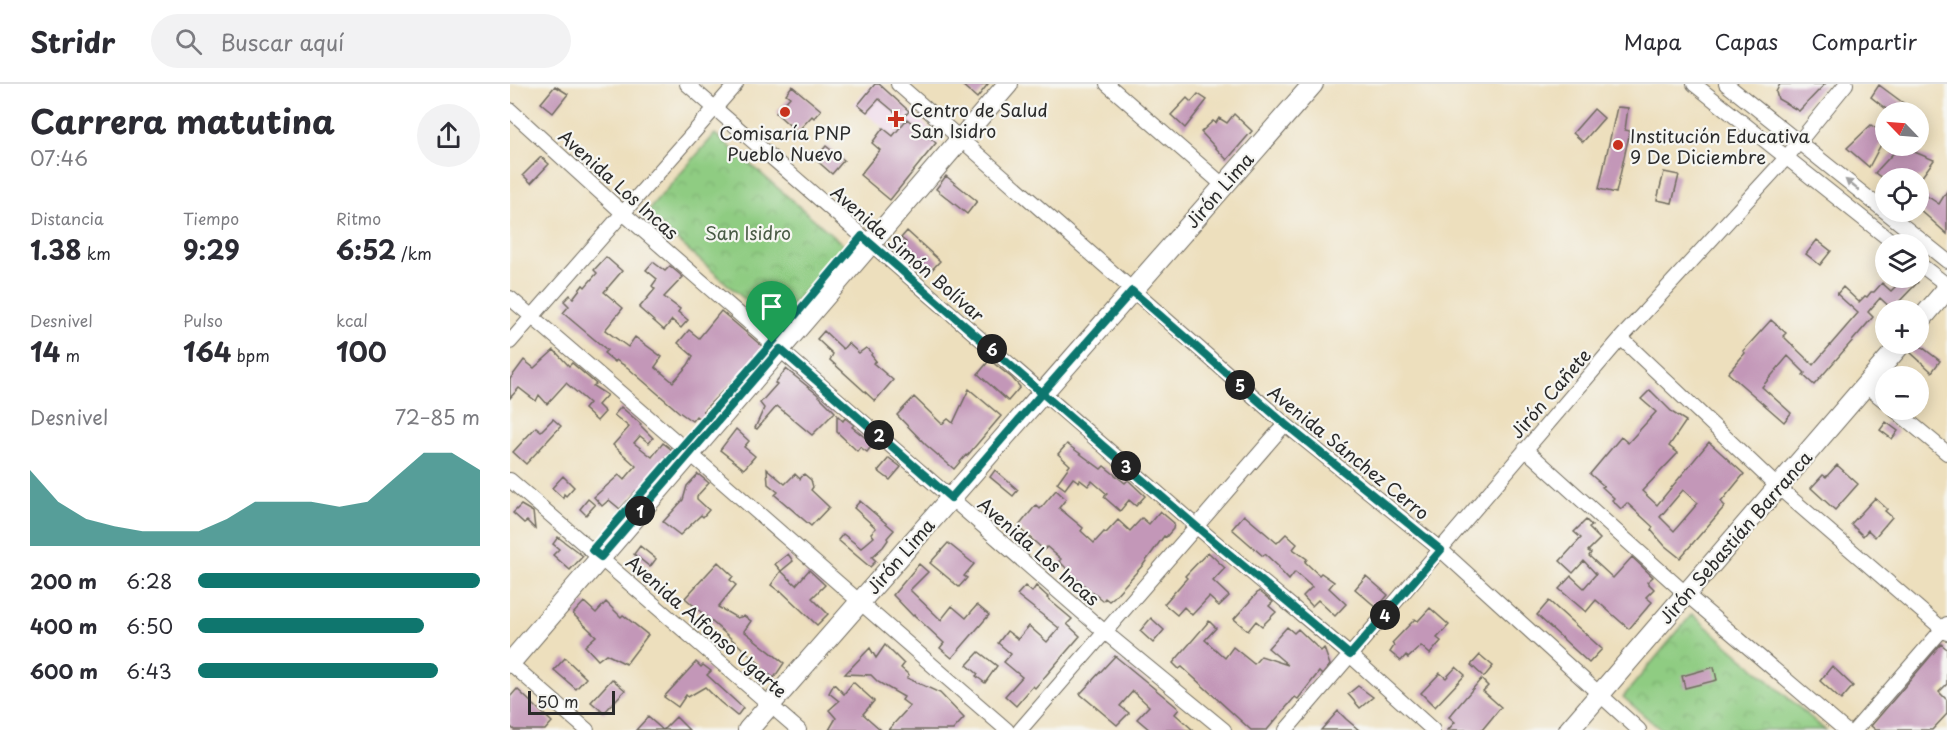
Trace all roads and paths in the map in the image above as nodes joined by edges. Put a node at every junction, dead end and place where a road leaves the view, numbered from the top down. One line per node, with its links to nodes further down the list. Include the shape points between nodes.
1 (687, 84): 11 (street, Avenida Simón Bolívar)
2 (736, 84): 11 (street)
3 (898, 84): 13 (street, Avenida Sánchez Cerro)
4 (993, 84): 13 (street)
5 (1008, 84): 13 (street)
6 (1107, 84): 16 (street)
7 (1312, 84): 16 (street, Jirón Lima)
8 (1694, 84): 15 (street)
9 (1726, 84): 14 (street)
10 (1846, 84): 14 (street, Jirón Cañete)
11 (716, 109): 17 (street); 19 (street, Avenida Simón Bolívar)
12 (510, 110): 17 (street, Avenida Los Incas)
13 (957, 134): 19 (street); 23 (street, Avenida Sánchez Cerro)
14 (1799, 143): 15 (street, Jirón Cañete); 20 (street, one-way to 14)
15 (1786, 158): 18 (street); 27 (street, Jirón Cañete)
16 (1222, 185): 23 (street, Jirón Lima)
17 (623, 213): 26 (street); 29 (street, Avenida Los Incas)
18 (1882, 234)
19 (866, 240): 29 (street); 32 (street, Avenida Simón Bolívar)
20 (1947, 261)
21 (1929, 272): 22 (street)
22 (1947, 287): 25 (street)
23 (1132, 291): 32 (street, Jirón Lima); 35 (street, Avenida Sánchez Cerro)
24 (510, 298): 26 (street)
25 (1929, 309)
26 (532, 317): 28 (street); 36 (street)
27 (1621, 338): 37 (street, Jirón Cañete); 40 (street)
28 (510, 342)
29 (776, 346): 36 (street); 41 (street, Avenida Los Incas)
30 (1892, 354): 31 (street, Jirón Sebastián Barranca)
31 (1866, 385): 33 (street); 40 (street, Jirón Sebastián Barranca)
32 (1042, 393): 41 (street, Jirón Lima); 42 (street, Avenida Simón Bolívar)
33 (1875, 393)
34 (1907, 420): 38 (street)
35 (1285, 424): 42 (street); 43 (street, Avenida Sánchez Cerro)
36 (686, 449): 44 (street); 46 (street)
37 (1525, 449): 43 (street, Jirón Cañete); 45 (street)
38 (1947, 453)
39 (510, 480): 44 (street, Avenida Alfonso Ugarte)
40 (1778, 487): 45 (street, Jirón Sebastián Barranca); 47 (street)
41 (951, 498): 46 (street, Jirón Lima); 48 (street, Avenida Los Incas)
42 (1197, 527): 48 (street); 50 (street, Avenida Simón Bolívar)
43 (1441, 550): 50 (street, Jirón Cañete); 52 (street, Avenida Sánchez Cerro)
44 (596, 553): 49 (street); 51 (street); 53 (street, Avenida Alfonso Ugarte)
45 (1686, 594): 52 (street, Jirón Sebastián Barranca); 64 (street)
46 (859, 603): 53 (street, Jirón Lima); 57 (street)
47 (1946, 629): 65 (street)
48 (1106, 633): 58 (street); 59 (street, Avenida Los Incas)
49 (510, 646)
50 (1350, 655): 60 (street, Jirón Cañete); 61 (street, Avenida Simón Bolívar)
51 (510, 663): 54 (street)
52 (1599, 695): 62 (street, Jirón Sebastián Barranca); 63 (street, Avenida Sánchez Cerro)
53 (770, 705): 55 (street, Jirón Lima); 56 (street, Avenida Alfonso Ugarte)
54 (587, 730)
55 (748, 730)
56 (799, 730)
57 (1007, 730)
58 (1020, 730)
59 (1224, 730)
60 (1286, 730)
61 (1433, 730)
62 (1569, 730)
63 (1639, 730)
64 (1845, 730)
65 (1855, 730)

